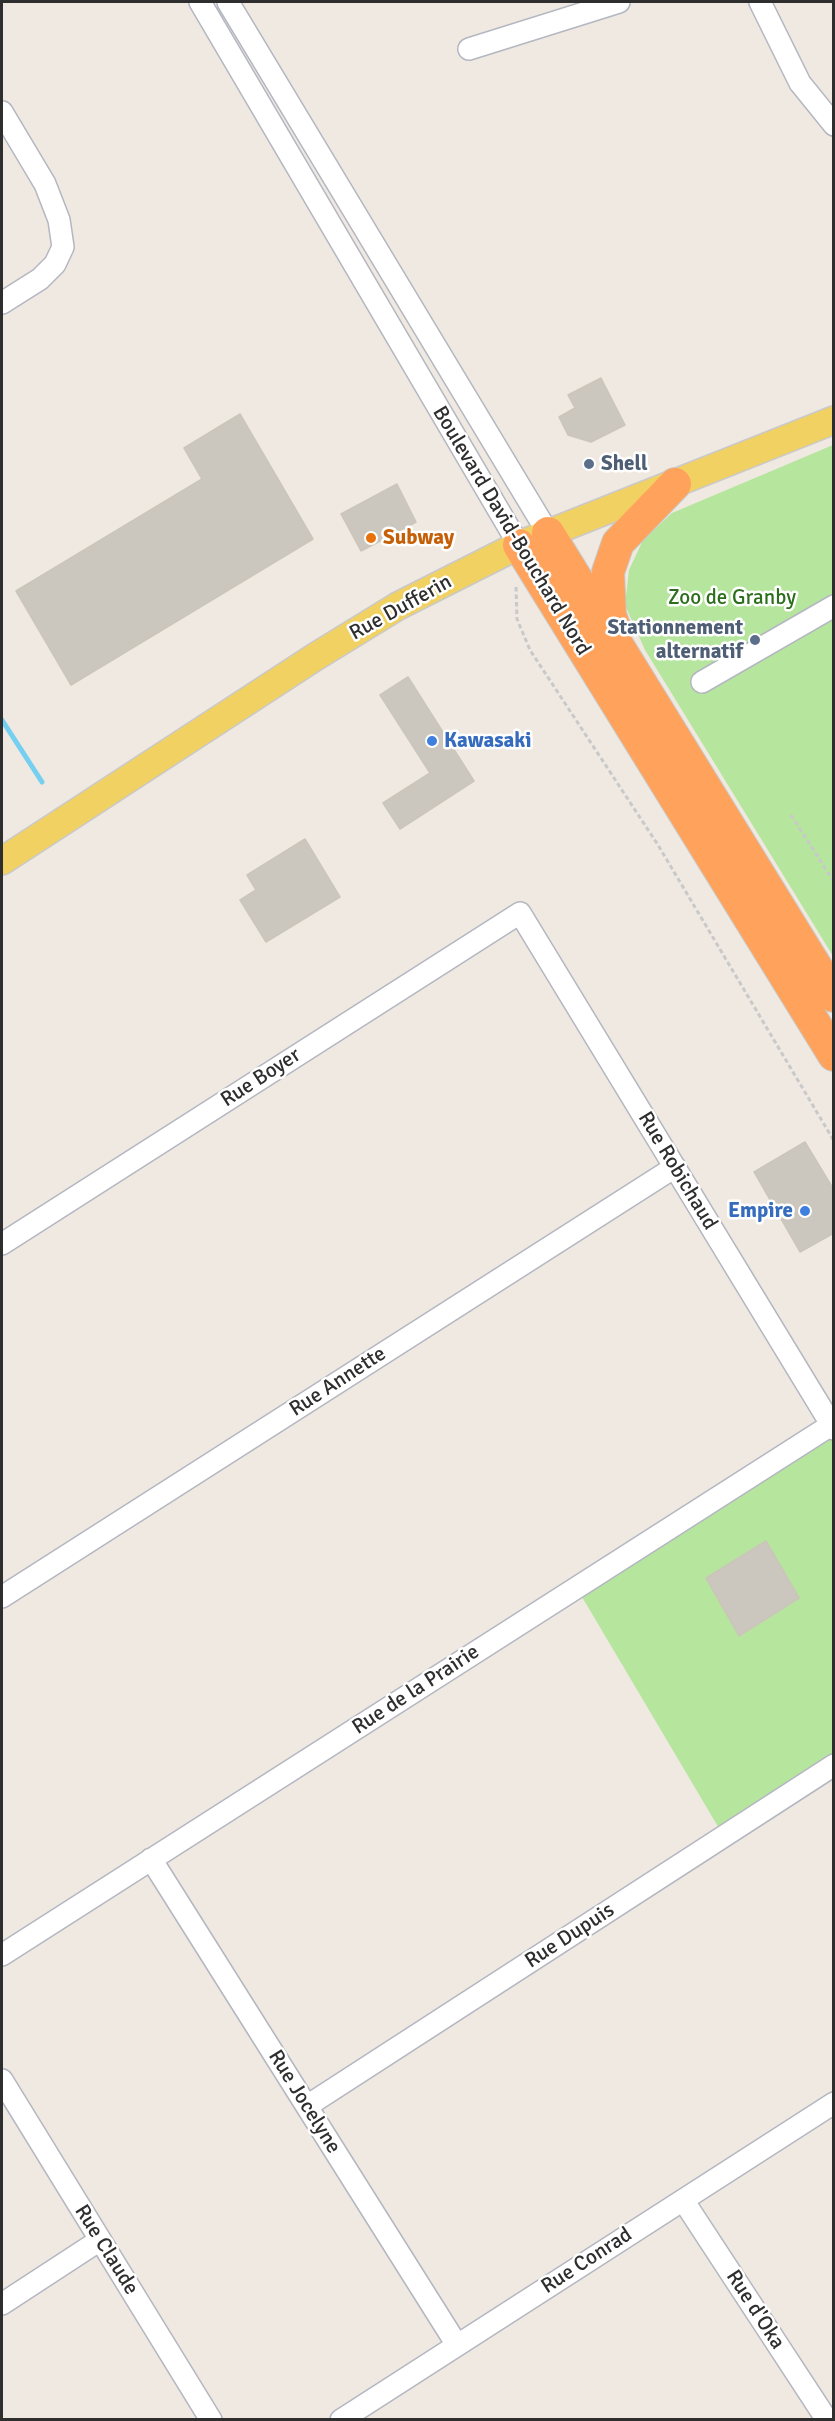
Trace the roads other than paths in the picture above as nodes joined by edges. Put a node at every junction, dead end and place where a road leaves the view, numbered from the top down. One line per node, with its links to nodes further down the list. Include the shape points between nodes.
1 (200, 2): 12 (street, Boulevard David-Bouchard Nord)
2 (228, 2): 11 (street, Boulevard David-Bouchard Nord)
3 (619, 2): 5 (street)
4 (760, 2): 7 (street, via 800,83)
5 (469, 49)
6 (2, 112): 8 (street, via 45,184 59,220 63,247 55,264 40,279)
7 (834, 125)
8 (2, 303)
9 (834, 420): 10 (main road, Rue Dufferin)
10 (675, 484): 11 (main road, Rue Dufferin); 14 (highway, via 618,543 608,572 610,615)
11 (548, 533): 12 (main road, Rue Dufferin); 14 (highway, Boulevard David-Bouchard Nord)
12 (519, 545): 16 (main road, Rue Dufferin, via 384,615); 18 (highway, Boulevard David-Bouchard Nord)
13 (834, 606): 15 (street)
14 (626, 661): 19 (highway, Boulevard David-Bouchard Nord)
15 (702, 682)
16 (2, 861)
17 (520, 913): 22 (street, Rue Robichaud); 23 (street, Rue Boyer)
18 (789, 983): 20 (street); 21 (highway, Boulevard David-Bouchard Nord)
19 (834, 996)
20 (834, 1043)
21 (834, 1055)
22 (675, 1167): 24 (street, Rue Robichaud); 25 (street, Rue Annette)
23 (2, 1244)
24 (832, 1427): 27 (street, Rue de la Prairie)
25 (2, 1597)
26 (834, 1765): 31 (street, Rue Dupuis)
27 (151, 1859): 28 (street, Rue de la Prairie); 31 (street, Rue Jocelyne)
28 (2, 1955)
29 (2, 2080): 33 (street, Rue Claude)
30 (834, 2103): 32 (street, Rue Conrad)
31 (307, 2106): 35 (street, Rue Jocelyne)
32 (683, 2200): 35 (street, Rue Conrad); 38 (street, Rue d'Oka)
33 (100, 2241): 34 (street); 36 (street, Rue Claude)
34 (2, 2304)
35 (457, 2345): 37 (street, Rue Conrad)
36 (211, 2420)
37 (341, 2420)
38 (827, 2420)

